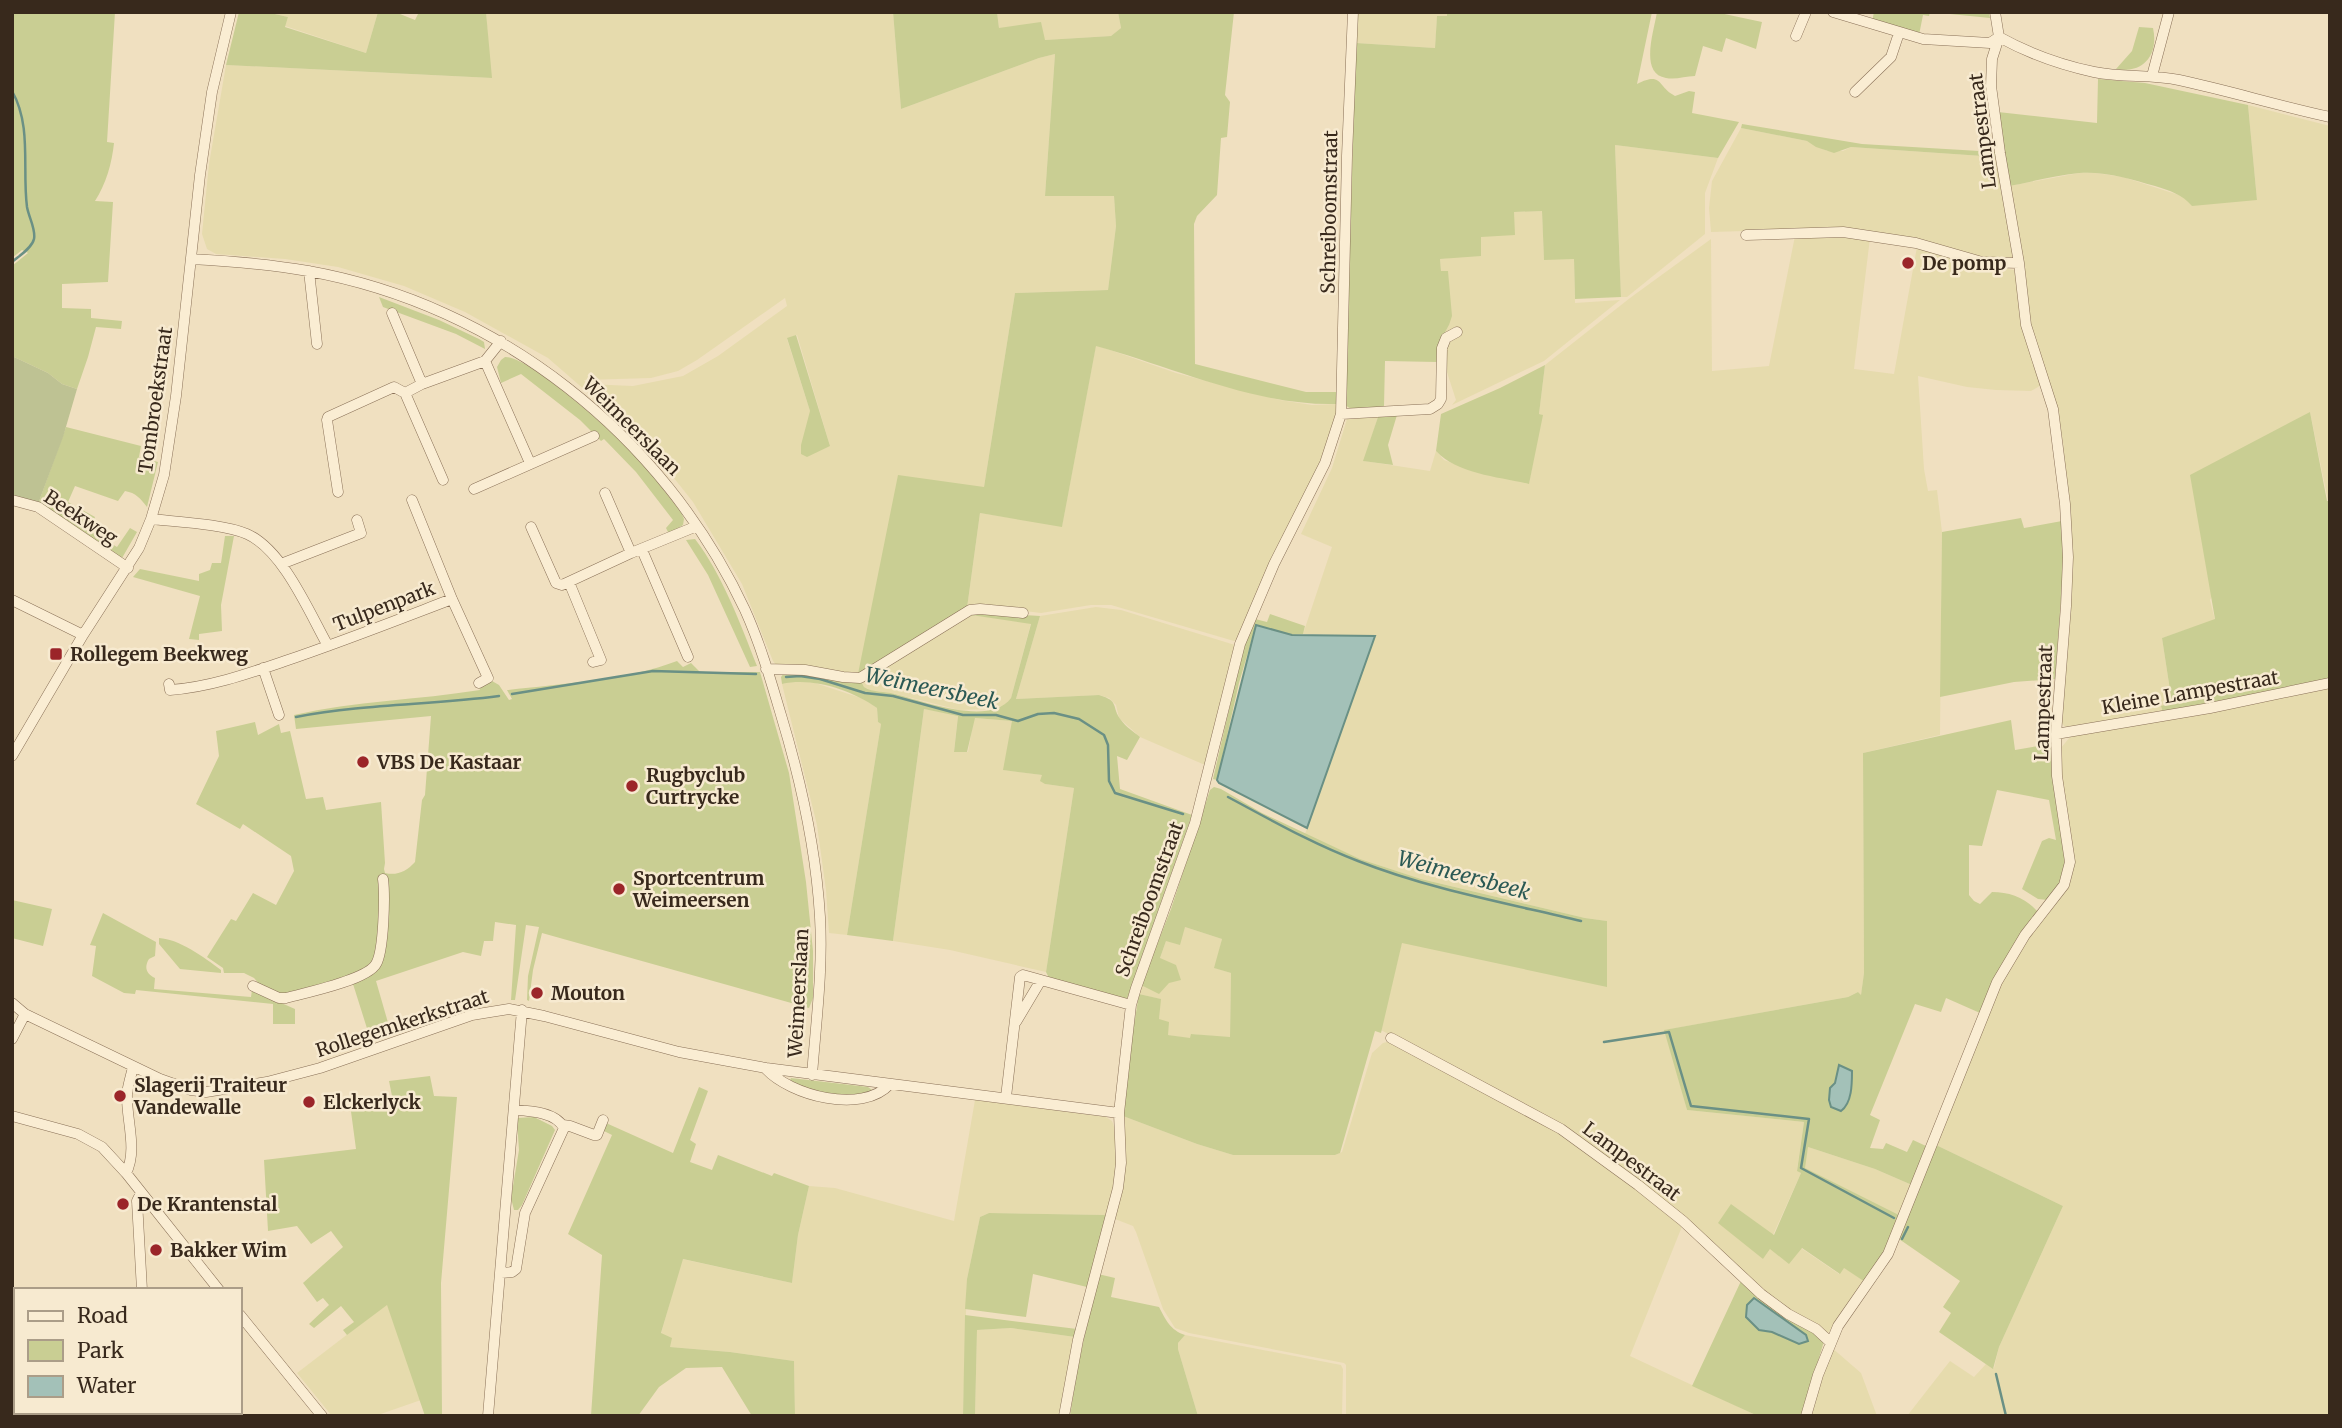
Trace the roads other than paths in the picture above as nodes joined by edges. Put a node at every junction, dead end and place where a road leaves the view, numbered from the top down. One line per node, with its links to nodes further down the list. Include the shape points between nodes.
1 (231, 12): 14 (street, Tombroekstraat, via 212,92)
2 (1353, 12): 24 (street, Schreiboomstraat)
3 (1807, 12): 8 (street)
4 (1833, 12): 7 (street)
5 (1995, 12): 9 (street)
6 (2169, 12): 10 (street)
7 (1899, 33): 9 (street, via 1990,43); 11 (street, via 1891,57)
8 (1796, 36)
9 (1999, 37): 10 (street, via 2035,54 2095,72); 15 (street, Lampestraat, via 1991,86)
10 (2152, 76): 12 (street)
11 (1854, 92)
12 (2330, 117)
13 (1746, 234): 15 (street, via 1843,232 1916,243 1982,262)
14 (191, 260): 16 (street, Weimeerslaan); 33 (street, Tombroekstraat, via 168,460)
15 (2019, 263): 54 (street, Lampestraat, via 2026,325 2053,409 2065,504 2068,557)
16 (309, 271): 19 (street, Weimeerslaan, via 423,304); 20 (street)
17 (392, 313): 22 (street)
18 (1457, 332): 24 (street, via 1446,338 1442,348 1441,398 1430,409)
19 (501, 341): 21 (street); 35 (street, Weimeerslaan, via 575,392 611,424 668,485)
20 (317, 344)
21 (485, 361): 22 (street); 26 (street)
22 (422, 384): 23 (street)
23 (405, 393): 27 (street); 29 (street, via 394,387 328,417)
24 (1341, 414): 60 (street, Schreiboomstraat, via 1325,463 1240,644 1195,823)
25 (594, 436): 26 (street)
26 (530, 463): 28 (street)
27 (443, 480)
28 (474, 489)
29 (338, 492)
30 (605, 493): 37 (street)
31 (12, 500): 39 (street, Beekweg, via 38,507)
32 (412, 500): 41 (street, Tulpenpark)
33 (151, 519): 38 (street, Tulpenpark, via 247,534); 39 (street, Tombroekstraat)
34 (357, 520): 38 (street, via 361,533)
35 (697, 526): 37 (street); 49 (street, Weimeerslaan, via 745,611)
36 (531, 527): 40 (street, via 556,583)
37 (637, 551): 40 (street); 46 (street)
38 (281, 564): 45 (street, Tulpenpark)
39 (128, 568): 44 (street, Tombroekstraat)
40 (569, 582): 47 (street, via 601,660)
41 (452, 598): 45 (street, Tulpenpark); 50 (street, Tulpenpark, via 488,678)
42 (12, 600): 44 (street)
43 (1023, 613): 49 (street, via 970,610 860,678)
44 (83, 635): 55 (street, Tombroekstraat)
45 (328, 646): 48 (street, Tulpenpark)
46 (688, 657)
47 (593, 663)
48 (263, 668): 52 (street, Tulpenpark, via 199,687 170,690); 53 (street)
49 (766, 668): 68 (street, Weimeerslaan, via 804,801 818,901 820,982)
50 (479, 682)
51 (2330, 683): 54 (street, Kleine Lampestraat)
52 (169, 684)
53 (279, 715)
54 (2056, 734): 84 (street, Lampestraat, via 2057,776 2070,862 2064,885 2025,935 1997,982 1888,1254)
55 (12, 757)
56 (383, 878): 58 (street, via 381,950 376,966 362,975 286,998)
57 (1041, 979): 60 (street); 63 (street); 63 (street, via 1020,976)
58 (254, 986)
59 (12, 1003): 62 (street, Rollegemkerkstraat)
60 (1131, 1005): 72 (street, Schreiboomstraat)
61 (522, 1010): 66 (street, Rollegemkerkstraat, via 472,1015 320,1068 223,1090 191,1090); 67 (street, Rollegemkerkstraat, via 679,1052); 71 (street)
62 (25, 1014): 65 (street); 66 (street, Rollegemkerkstraat)
63 (1014, 1025): 70 (street)
64 (1391, 1038): 84 (street, Lampestraat, via 1561,1129 1683,1221 1761,1294)
65 (12, 1039)
66 (133, 1067): 76 (street, via 127,1090 130,1147)
67 (766, 1068): 68 (street, Rollegemkerkstraat); 69 (street, Rollegemkerkstraat, via 774,1077 821,1097 868,1098)
68 (812, 1075): 69 (street, Rollegemkerkstraat)
69 (890, 1084): 70 (street, Rollegemkerkstraat)
70 (1006, 1097): 72 (street, Rollegemkerkstraat)
71 (514, 1110): 75 (street, via 538,1112); 78 (street)
72 (1119, 1113): 87 (street, Schreiboomstraat, via 1118,1188 1078,1340)
73 (12, 1116): 76 (street, via 91,1140)
74 (603, 1120): 75 (street, via 597,1135)
75 (563, 1125): 79 (street)
76 (126, 1172): 77 (street)
77 (141, 1193): 81 (street, via 137,1201); 82 (street)
78 (505, 1226): 79 (street); 80 (street)
79 (521, 1227): 80 (street, via 516,1269)
80 (501, 1273): 86 (street)
81 (142, 1288)
82 (217, 1288)
83 (242, 1317): 85 (street)
84 (1830, 1342): 88 (street, Lampestraat)
85 (322, 1416)
86 (488, 1416)
87 (1064, 1416)
88 (1805, 1416)

